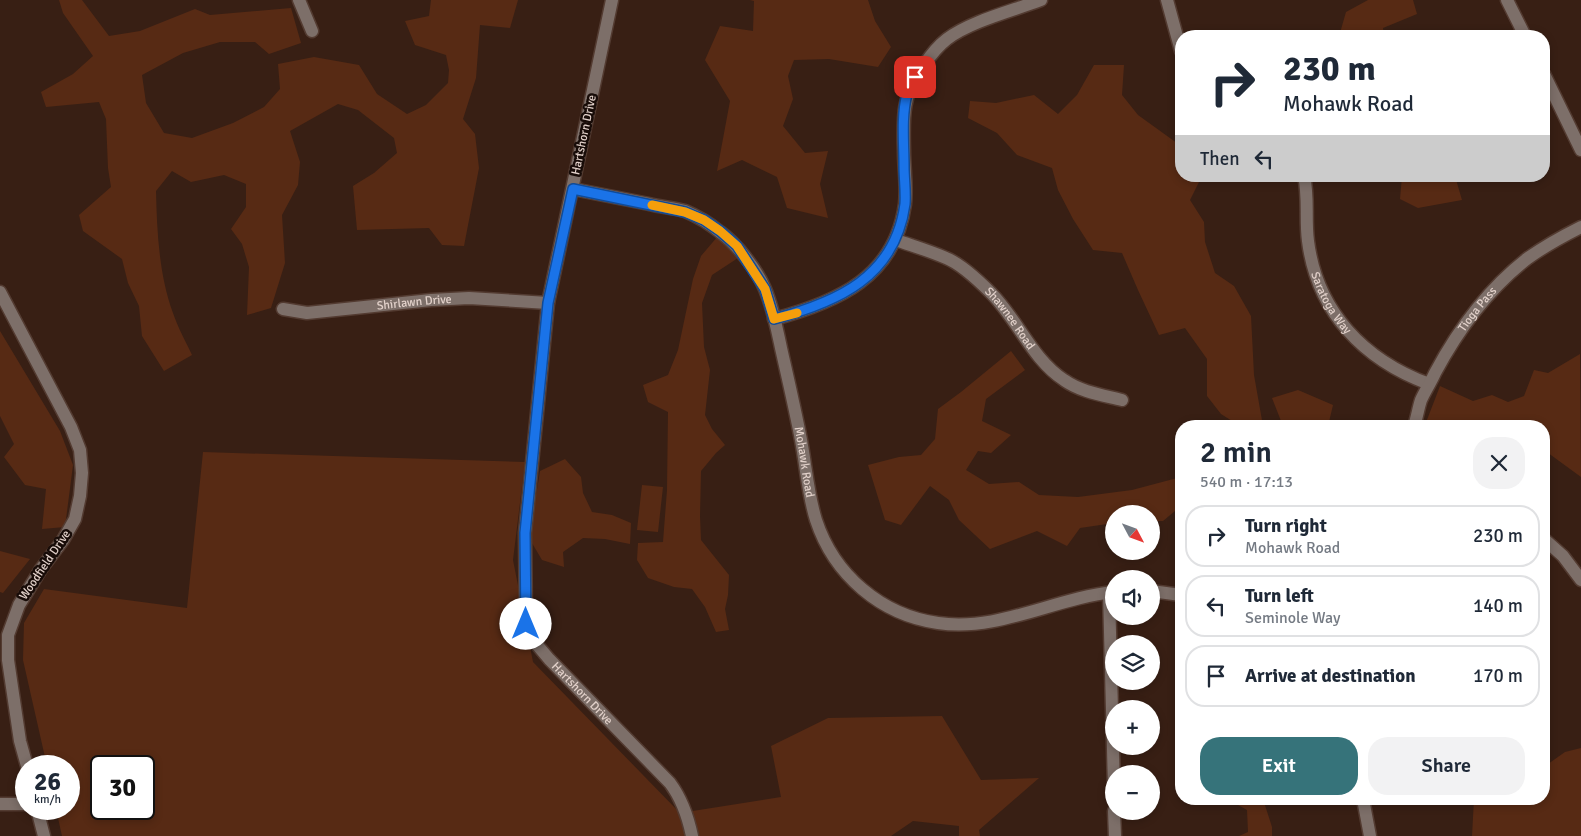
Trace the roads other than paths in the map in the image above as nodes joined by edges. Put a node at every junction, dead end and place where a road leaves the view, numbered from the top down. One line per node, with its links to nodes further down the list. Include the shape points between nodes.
1 (299, 0): 8 (street)
2 (612, 0): 12 (street, Hartshorn Drive)
3 (1041, 0): 14 (street, via 968,26 946,39 915,77 907,94 903,122 905,203)
4 (1167, 0): 6 (street)
5 (1507, 0): 7 (street)
6 (1175, 30)
7 (1522, 30)
8 (312, 31)
9 (1550, 86): 10 (street)
10 (1581, 150)
11 (1306, 182): 19 (street, Saratoga Way, via 1311,258 1331,308 1353,337 1380,361)
12 (573, 189): 16 (street, Hartshorn Drive); 18 (street, Mohawk Road, via 685,212 704,220 737,246 765,289)
13 (1581, 227): 19 (street, Tioga Pass, via 1530,257 1484,299 1464,324)
14 (896, 240): 18 (street, via 881,263 860,284 818,306); 20 (street, Shawnee Road, via 948,259 968,273 1009,313 1049,368 1065,381 1086,391)
15 (0, 292): 28 (street, Woodfield Drive, via 70,426 80,450 82,473 75,520 19,605 8,635 9,669)
16 (548, 303): 17 (street, Shirlawn Drive, via 469,298 307,313); 36 (street, Hartshorn Drive, via 525,533 526,624 533,640 548,659 670,783 689,818)
17 (283, 308)
18 (774, 319): 25 (street, Mohawk Road, via 816,519 836,560 868,594 909,616 939,623 970,624 1020,616)
19 (1430, 384): 21 (street, Tioga Pass)
20 (1122, 400)
21 (1416, 420)
22 (1550, 544): 23 (street)
23 (1581, 580)
24 (1160, 592): 26 (street)
25 (1105, 593)
26 (1175, 594)
27 (1112, 625): 29 (street)
28 (24, 755)
29 (1114, 765)
30 (0, 804): 31 (street)
31 (15, 804)
32 (1364, 805): 38 (street)
33 (40, 820): 35 (street)
34 (1114, 820): 37 (street)
35 (44, 836)
36 (692, 836)
37 (1115, 836)
38 (1370, 836)

